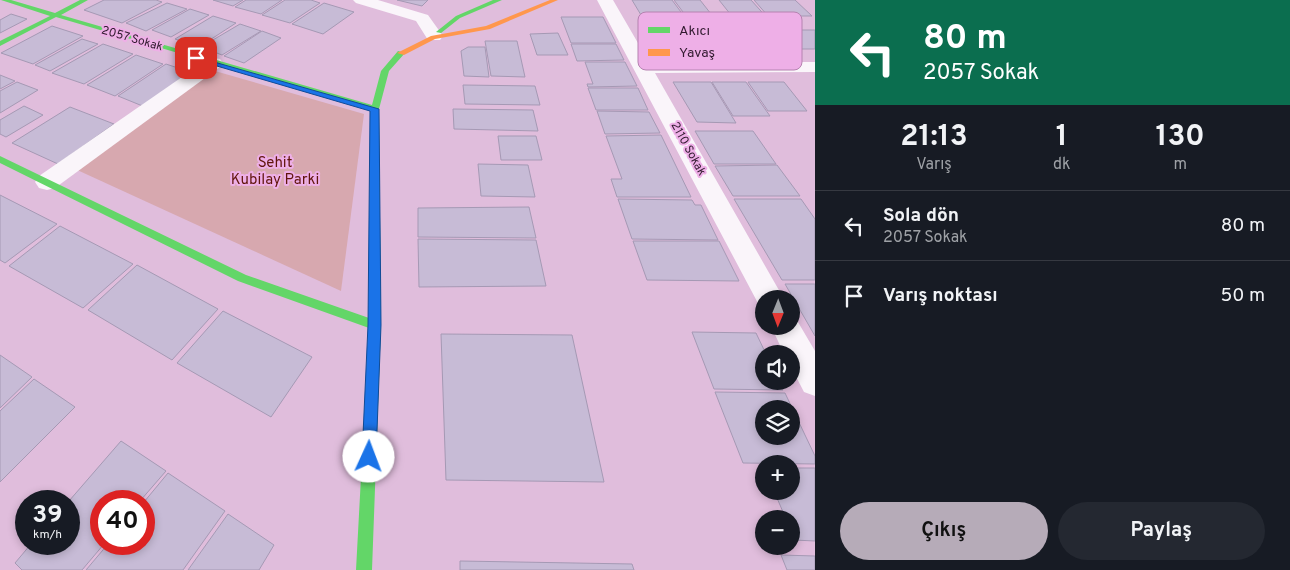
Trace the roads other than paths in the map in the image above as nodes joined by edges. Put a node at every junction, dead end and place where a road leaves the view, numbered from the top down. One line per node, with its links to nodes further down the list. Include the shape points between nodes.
1 (4, 0): 7 (street, 2057 Sokak)
2 (85, 0): 7 (street)
3 (498, 0): 8 (street, via 458,17)
4 (555, 0): 8 (street, via 480,30)
5 (605, 0): 10 (street, 2110 Sokak)
6 (368, 1): 8 (street, via 422,18)
7 (54, 16): 9 (street); 11 (street, 2057 Sokak)
8 (434, 36): 15 (street, via 404,51 388,64 378,84)
9 (0, 44)
10 (638, 58)
11 (214, 63): 15 (street, 2057 Sokak); 17 (street)
12 (802, 67): 13 (street)
13 (815, 67)
14 (645, 70): 18 (street, 2110 Sokak)
15 (375, 109): 19 (street)
16 (0, 159): 17 (street)
17 (47, 182): 19 (street, via 242,278)
18 (765, 290)
19 (374, 325): 22 (street)
20 (790, 335): 21 (street)
21 (815, 381)
22 (364, 570)

